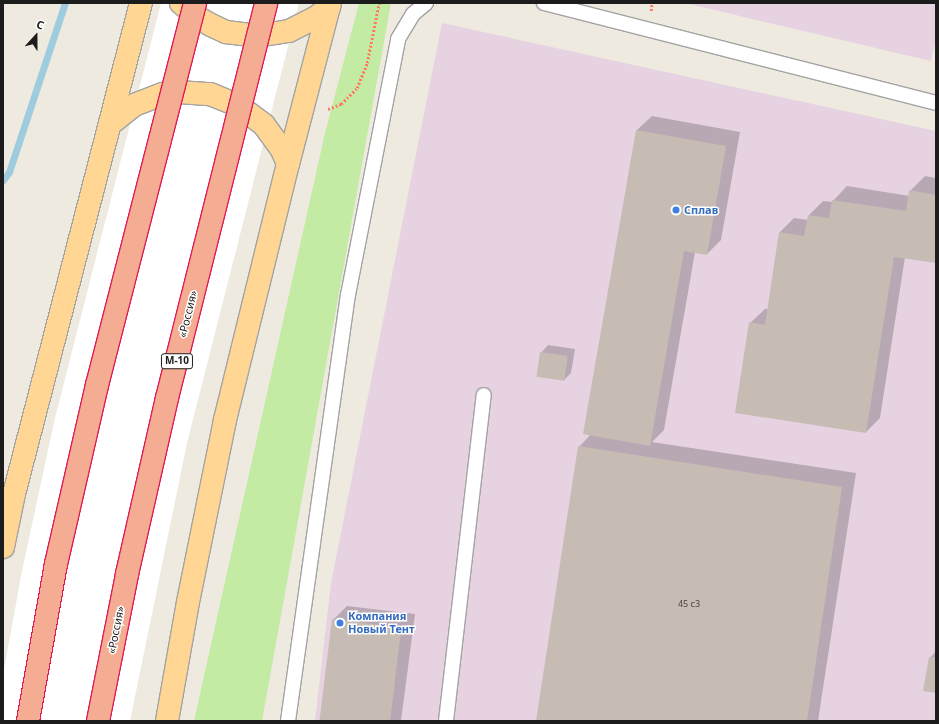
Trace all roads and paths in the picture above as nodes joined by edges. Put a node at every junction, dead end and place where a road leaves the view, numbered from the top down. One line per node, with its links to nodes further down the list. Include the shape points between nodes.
1 (141, 3): 11 (main road)
2 (181, 3): 8 (main road, via 211,26 226,32 257,36 289,31 317,17)
3 (195, 3): 15 (highway, bridge, via 97,385 56,564)
4 (266, 3): 16 (highway, «Россия» / М-10, bridge, via 165,406)
5 (379, 3): 10 (path, via 367,64 357,88 341,104)
6 (426, 3): 18 (lane, via 413,14 398,39 348,295)
7 (544, 3): 9 (lane)
8 (330, 5): 12 (main road)
9 (936, 103)
10 (325, 109)
11 (110, 124): 12 (main road, via 134,105 164,94 210,94 239,106 264,124 278,143); 14 (main road, via 14,494)
12 (288, 164): 17 (main road, via 226,420 188,602)
13 (484, 394): 19 (lane)
14 (3, 547)
15 (28, 721)
16 (98, 721)
17 (167, 721)
18 (288, 721)
19 (446, 721)

